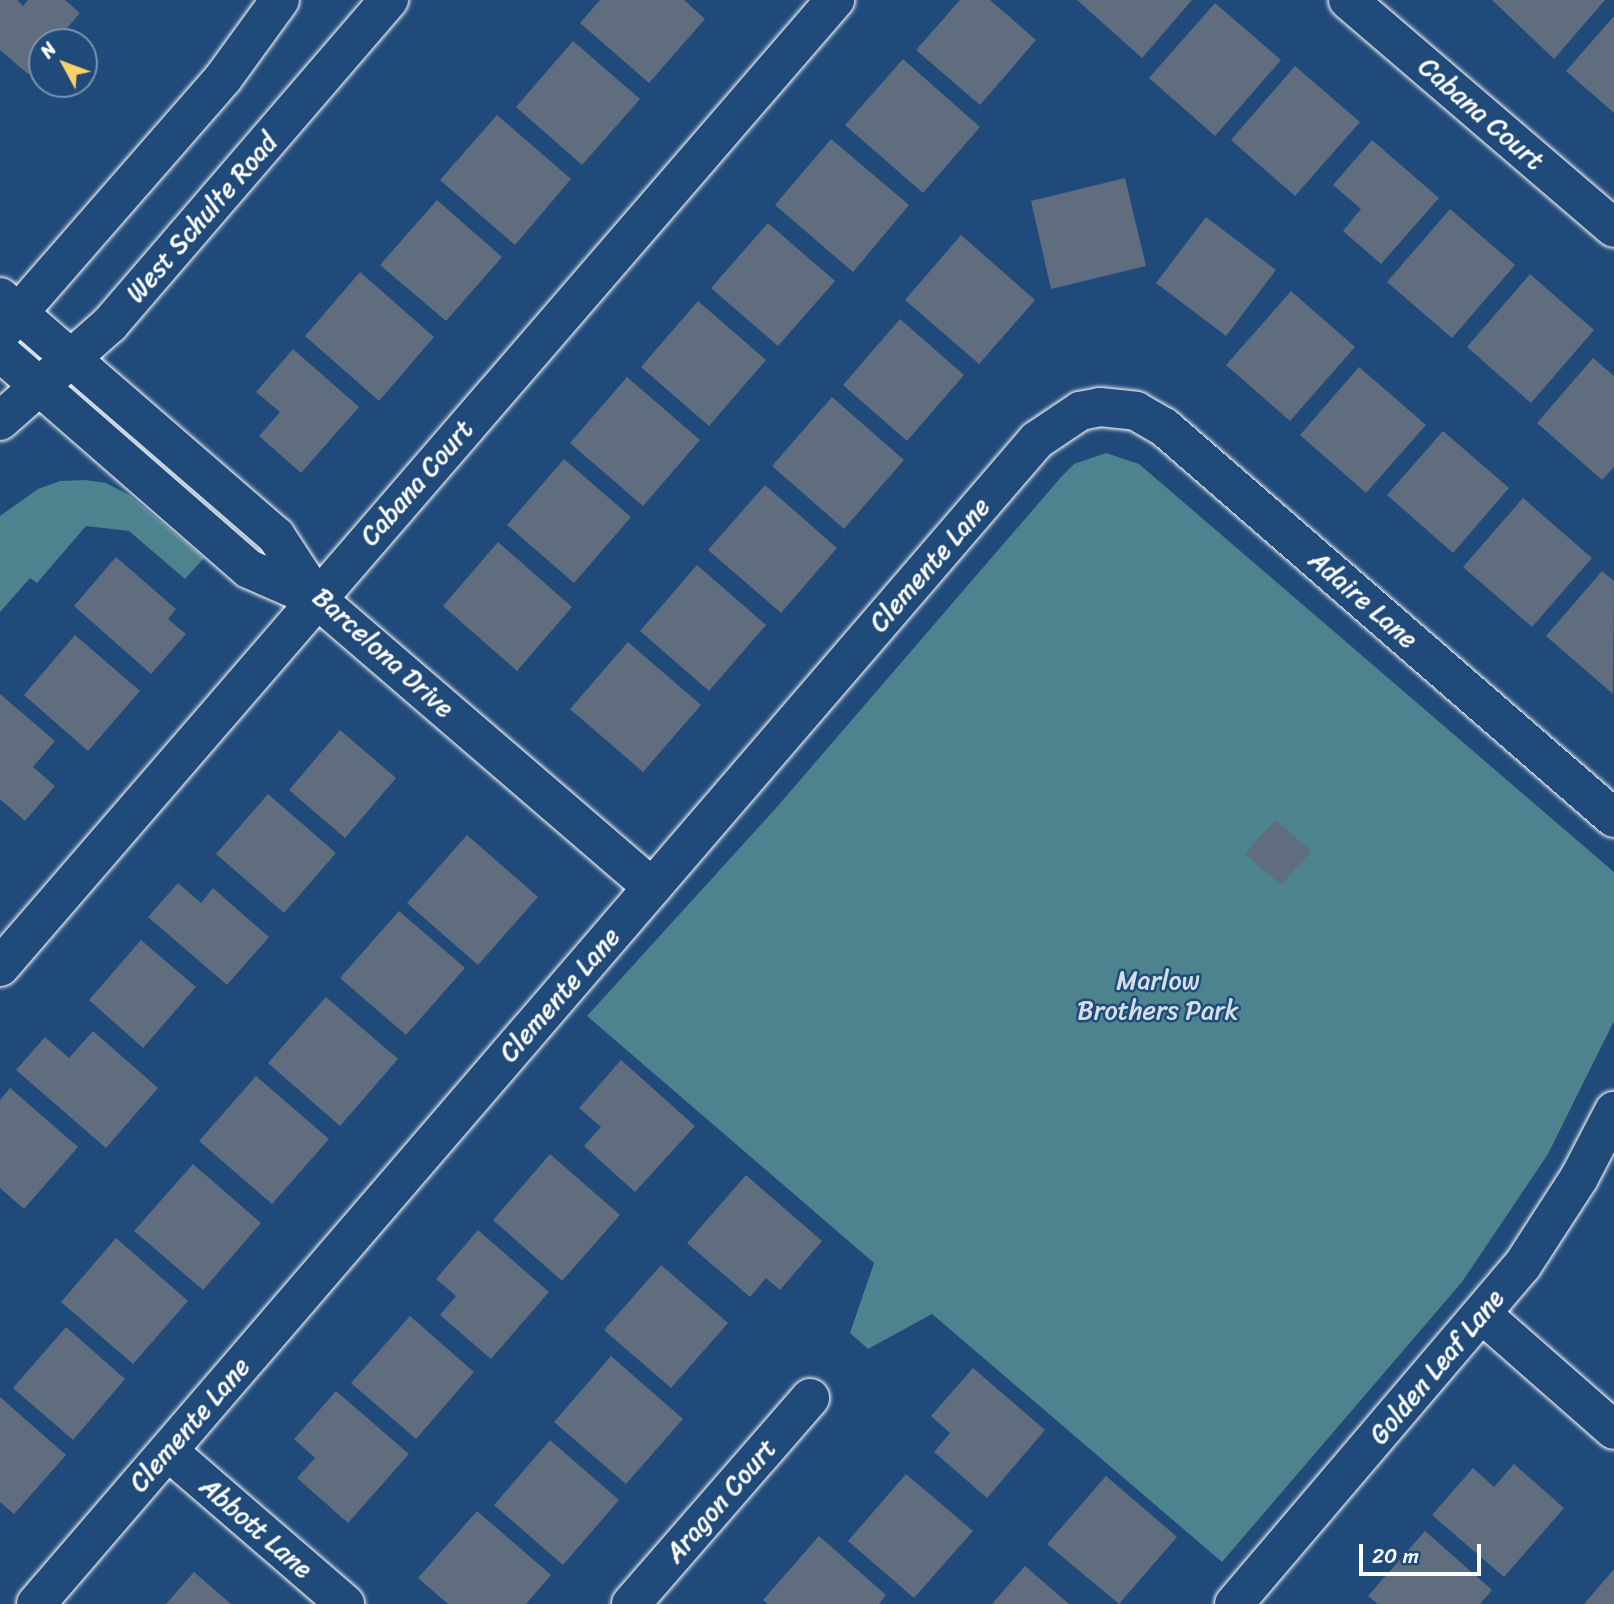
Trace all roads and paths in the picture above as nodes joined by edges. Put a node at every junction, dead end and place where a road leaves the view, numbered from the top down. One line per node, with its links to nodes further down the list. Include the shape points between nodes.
1 (279, 0): 6 (street, via 224,77)
2 (389, 0): 8 (street, West Schulte Road, via 110,324)
3 (835, 0): 12 (street, Cabana Court)
4 (1348, 0): 5 (street, Cabana Court)
5 (1614, 228)
6 (6, 315): 8 (street, Barcelona Drive)
7 (0, 352): 9 (street)
8 (71, 358): 9 (street, West Schulte Road); 12 (street, Barcelona Drive, via 276,536)
9 (39, 386): 11 (street, West Schulte Road); 12 (street, via 249,569)
10 (1100, 407): 13 (street, Adaire Lane, via 1136,411 1164,427); 14 (street, Clemente Lane, via 1061,421 1037,440)
11 (0, 421)
12 (317, 598): 14 (street, Barcelona Drive); 15 (street, Cabana Court)
13 (1614, 818)
14 (652, 887): 20 (street, Clemente Lane)
15 (0, 967)
16 (1614, 1111): 17 (street, Golden Leaf Lane, via 1554,1219)
17 (1483, 1315): 19 (street); 24 (street, Golden Leaf Lane)
18 (810, 1398): 23 (street, Aragon Court)
19 (1614, 1430)
20 (168, 1451): 21 (street, Clemente Lane); 22 (street, Abbott Lane)
21 (36, 1604)
22 (345, 1604)
23 (631, 1604)
24 (1234, 1604)

